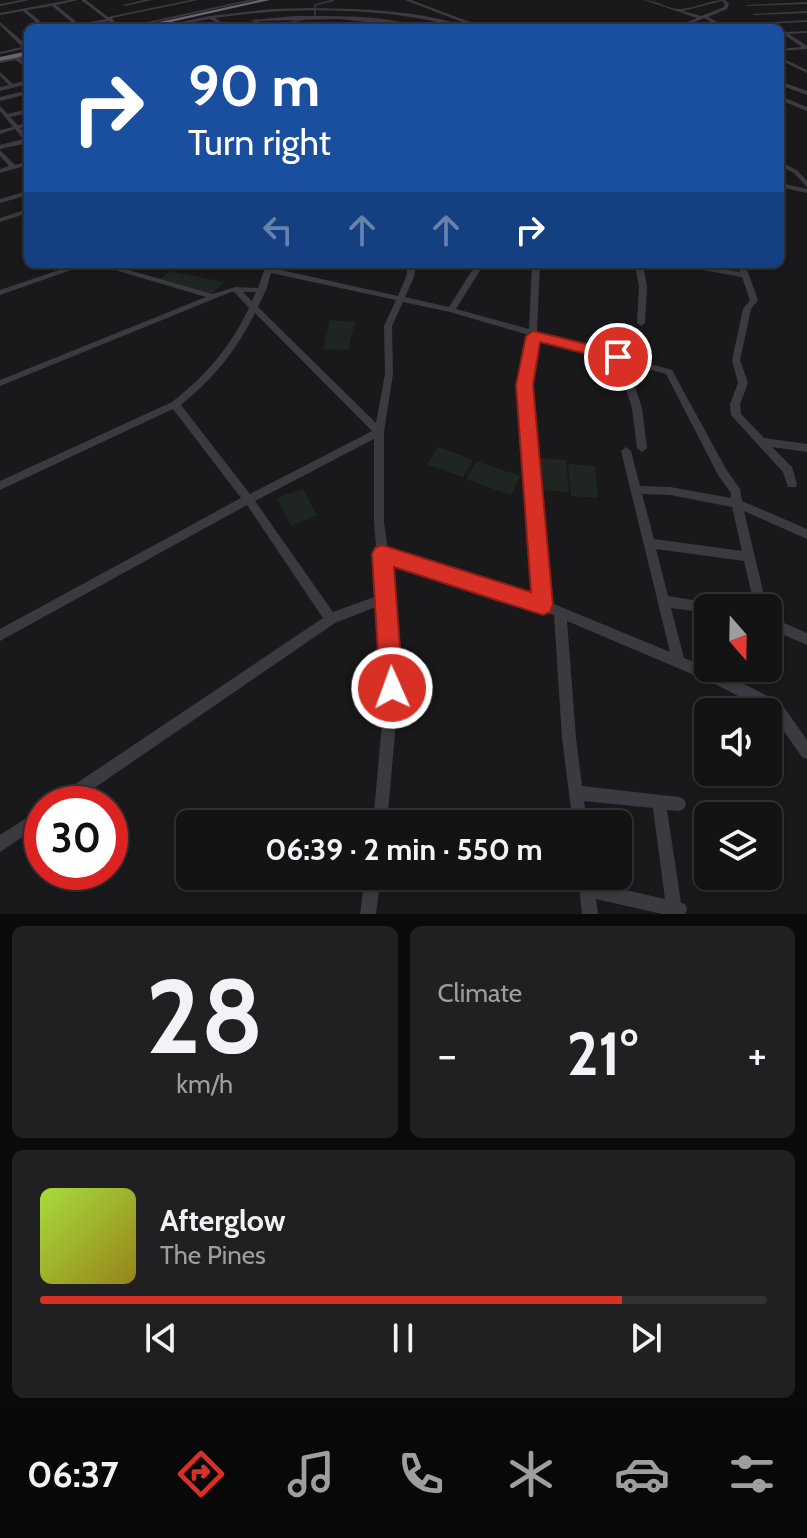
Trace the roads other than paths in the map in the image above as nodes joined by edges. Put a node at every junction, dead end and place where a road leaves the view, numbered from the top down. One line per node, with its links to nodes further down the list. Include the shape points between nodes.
1 (28, 0): 14 (street)
2 (76, 0): 18 (street)
3 (83, 0): 39 (street)
4 (150, 0): 24 (street)
5 (169, 0): 19 (street)
6 (196, 0): 19 (street)
7 (254, 0): 16 (street)
8 (267, 0): 34 (highway)
9 (275, 0): 28 (highway)
10 (646, 0): 21 (street)
11 (672, 0): 21 (street)
12 (722, 0): 29 (street); 38 (street, via 726,8)
13 (777, 0): 22 (street)
14 (12, 1): 23 (street)
15 (118, 1): 24 (street)
16 (241, 1): 34 (street)
17 (807, 3): 22 (street)
18 (52, 4): 27 (street); 47 (street)
19 (176, 4): 30 (street); 34 (street)
20 (312, 4): 25 (street); 28 (street); 36 (street)
21 (657, 4): 29 (street)
22 (783, 4): 26 (street); 31 (street)
23 (0, 5)
24 (125, 5): 30 (street)
25 (400, 5): 41 (street); 61 (street); 62 (street)
26 (748, 5)
27 (24, 10): 33 (street); 46 (street)
28 (238, 11): 35 (highway); 40 (street)
29 (679, 11): 38 (street)
30 (135, 12): 39 (street)
31 (796, 12): 32 (street); 37 (street); 42 (street)
32 (807, 12)
33 (0, 14)
34 (194, 14): 50 (street); 51 (highway)
35 (209, 16): 43 (highway); 55 (street)
36 (314, 16): 40 (street); 41 (street); 57 (street); 58 (street)
37 (756, 16): 45 (street); 65 (street)
38 (704, 18): 63 (street); 64 (street)
39 (109, 19): 48 (street); 49 (street)
40 (253, 20): 56 (street)
41 (384, 20): 59 (street); 60 (street)
42 (807, 20): 45 (street)
43 (181, 22): 52 (highway); 53 (street); 54 (street)
44 (0, 23): 66 (street)
45 (768, 23)
46 (41, 24)
47 (77, 24)
48 (88, 24)
49 (116, 24)
50 (143, 24)
51 (152, 24)
52 (169, 24)
53 (172, 24)
54 (184, 24)
55 (222, 24)
56 (260, 24)
57 (282, 24)
58 (312, 24)
59 (377, 24)
60 (404, 24)
61 (455, 24)
62 (469, 24)
63 (687, 24)
64 (717, 24)
65 (760, 24)
66 (7, 30): 68 (street); 72 (street)
67 (784, 30): 69 (street)
68 (0, 31)
69 (806, 32)
70 (784, 33): 73 (street)
71 (24, 37): 72 (street)
72 (16, 38): 75 (street)
73 (794, 39): 74 (street); 76 (street)
74 (784, 40)
75 (24, 47)
76 (807, 48): 77 (street)
77 (784, 50)
78 (24, 52): 80 (highway)
79 (24, 52): 81 (street)
80 (14, 56): 81 (highway); 83 (street)
81 (0, 58)
82 (784, 60): 84 (street)
83 (24, 64)
84 (806, 69): 86 (street)
85 (0, 73): 89 (street)
86 (784, 80)
87 (24, 83): 89 (street)
88 (784, 84): 92 (street)
89 (12, 86): 90 (street)
90 (0, 89)
91 (24, 93): 93 (street)
92 (807, 93)
93 (20, 94): 94 (street); 95 (street)
94 (24, 98)
95 (0, 99)
96 (784, 102): 98 (street)
97 (0, 108): 100 (street)
98 (807, 109)
99 (24, 112): 100 (street)
100 (7, 116): 102 (street)
101 (24, 125): 102 (street)
102 (16, 127): 103 (street); 104 (street)
103 (0, 132)
104 (24, 137)
105 (24, 142): 106 (street)
106 (0, 149): 109 (street)
107 (24, 164): 109 (street)
108 (784, 165): 111 (street)
109 (13, 167): 110 (street)
110 (0, 171)
111 (807, 185)
112 (784, 186): 113 (street)
113 (807, 191)
114 (24, 194): 115 (street)
115 (0, 201)
116 (24, 212): 117 (street)
117 (0, 220)
118 (72, 268): 131 (street)
119 (113, 268): 132 (street)
120 (270, 268): 130 (street)
121 (274, 268): 133 (street)
122 (411, 268): 133 (street)
123 (477, 268): 135 (street)
124 (536, 268): 137 (street)
125 (640, 268): 136 (street)
126 (703, 268): 128 (street)
127 (742, 268): 128 (street)
128 (744, 275): 142 (street, via 754,300 747,309 736,360 743,383 736,415)
129 (235, 289): 130 (street); 132 (street); 134 (street)
130 (262, 290): 134 (street)
131 (0, 293)
132 (214, 297): 139 (street)
133 (399, 300): 135 (street); 141 (street, via 388,326 389,374)
134 (255, 308): 140 (street, via 217,370); 141 (street)
135 (451, 310): 137 (street)
136 (641, 323)
137 (533, 336): 138 (street); 158 (street, via 524,385)
138 (621, 358): 143 (street, via 637,408); 150 (street, via 669,372)
139 (0, 383)
140 (175, 404): 147 (street); 149 (street)
141 (379, 432): 149 (street); 153 (street)
142 (763, 442): 144 (street); 146 (street, via 788,470)
143 (642, 448)
144 (807, 448)
145 (626, 451): 148 (street)
146 (792, 484)
147 (0, 486)
148 (635, 490): 150 (street); 152 (street)
149 (249, 500): 161 (street); 163 (street)
150 (739, 504): 151 (street); 154 (street)
151 (807, 534)
152 (649, 543): 154 (street); 157 (street)
153 (382, 554): 156 (street); 158 (street)
154 (749, 557): 155 (street)
155 (758, 594)
156 (387, 598): 161 (street); 171 (street, via 392,688)
157 (664, 601): 159 (street); 165 (street)
158 (543, 605): 160 (street)
159 (694, 605)
160 (560, 612): 165 (street); 168 (street)
161 (331, 619): 167 (street)
162 (782, 628): 164 (street)
163 (0, 635)
164 (807, 639)
165 (679, 662): 166 (street, via 769,702)
166 (807, 752)
167 (85, 786)
168 (576, 793): 169 (street); 172 (street)
169 (659, 802): 170 (street); 177 (street, via 677,909)
170 (679, 804)
171 (381, 810)
172 (578, 810)
173 (24, 827): 174 (street)
174 (0, 844)
175 (371, 890): 178 (street)
176 (587, 890): 179 (street)
177 (613, 890)
178 (368, 914)
179 (590, 914)

